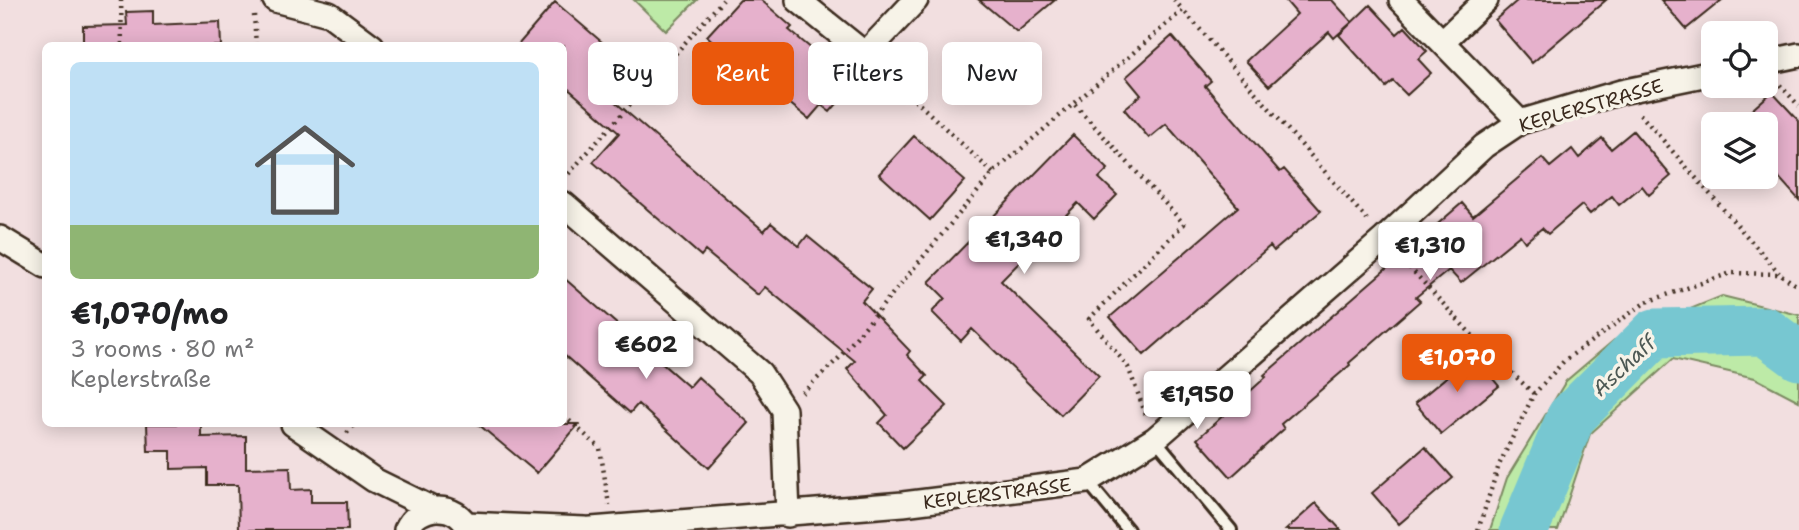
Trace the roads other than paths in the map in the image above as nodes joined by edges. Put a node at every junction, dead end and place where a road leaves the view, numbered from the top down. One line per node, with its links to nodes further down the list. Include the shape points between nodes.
1 (275, 0): 6 (street, via 329,14)
2 (798, 0): 3 (street, via 865,54)
3 (916, 0)
4 (1401, 0): 7 (street)
5 (1486, 0): 7 (street)
6 (367, 42)
7 (1442, 42): 11 (street)
8 (1799, 55): 9 (street)
9 (1778, 66)
10 (1701, 75): 11 (street, KEPLERSTRASSE, via 1621,92)
11 (1520, 122): 16 (street, KEPLERSTRASSE, via 1484,146)
12 (567, 207): 20 (street, via 760,373 783,410)
13 (0, 238): 14 (street)
14 (42, 263)
15 (297, 427): 17 (street, KEPLERSTRASSE)
16 (1155, 439): 18 (street, KEPLERSTRASSE); 25 (lane)
17 (374, 480): 19 (street, KEPLERSTRASSE); 22 (street, KEPLERSTRASSE)
18 (1087, 481): 20 (street, KEPLERSTRASSE); 24 (lane, KEPLERSTRASSE)
19 (433, 509): 21 (street, KEPLERSTRASSE, via 452,511); 22 (street, KEPLERSTRASSE, via 423,511)
20 (788, 515): 23 (street, KEPLERSTRASSE)
21 (468, 527): 23 (street, KEPLERSTRASSE)
22 (407, 528)
23 (582, 529)
24 (1128, 530)
25 (1231, 530)

